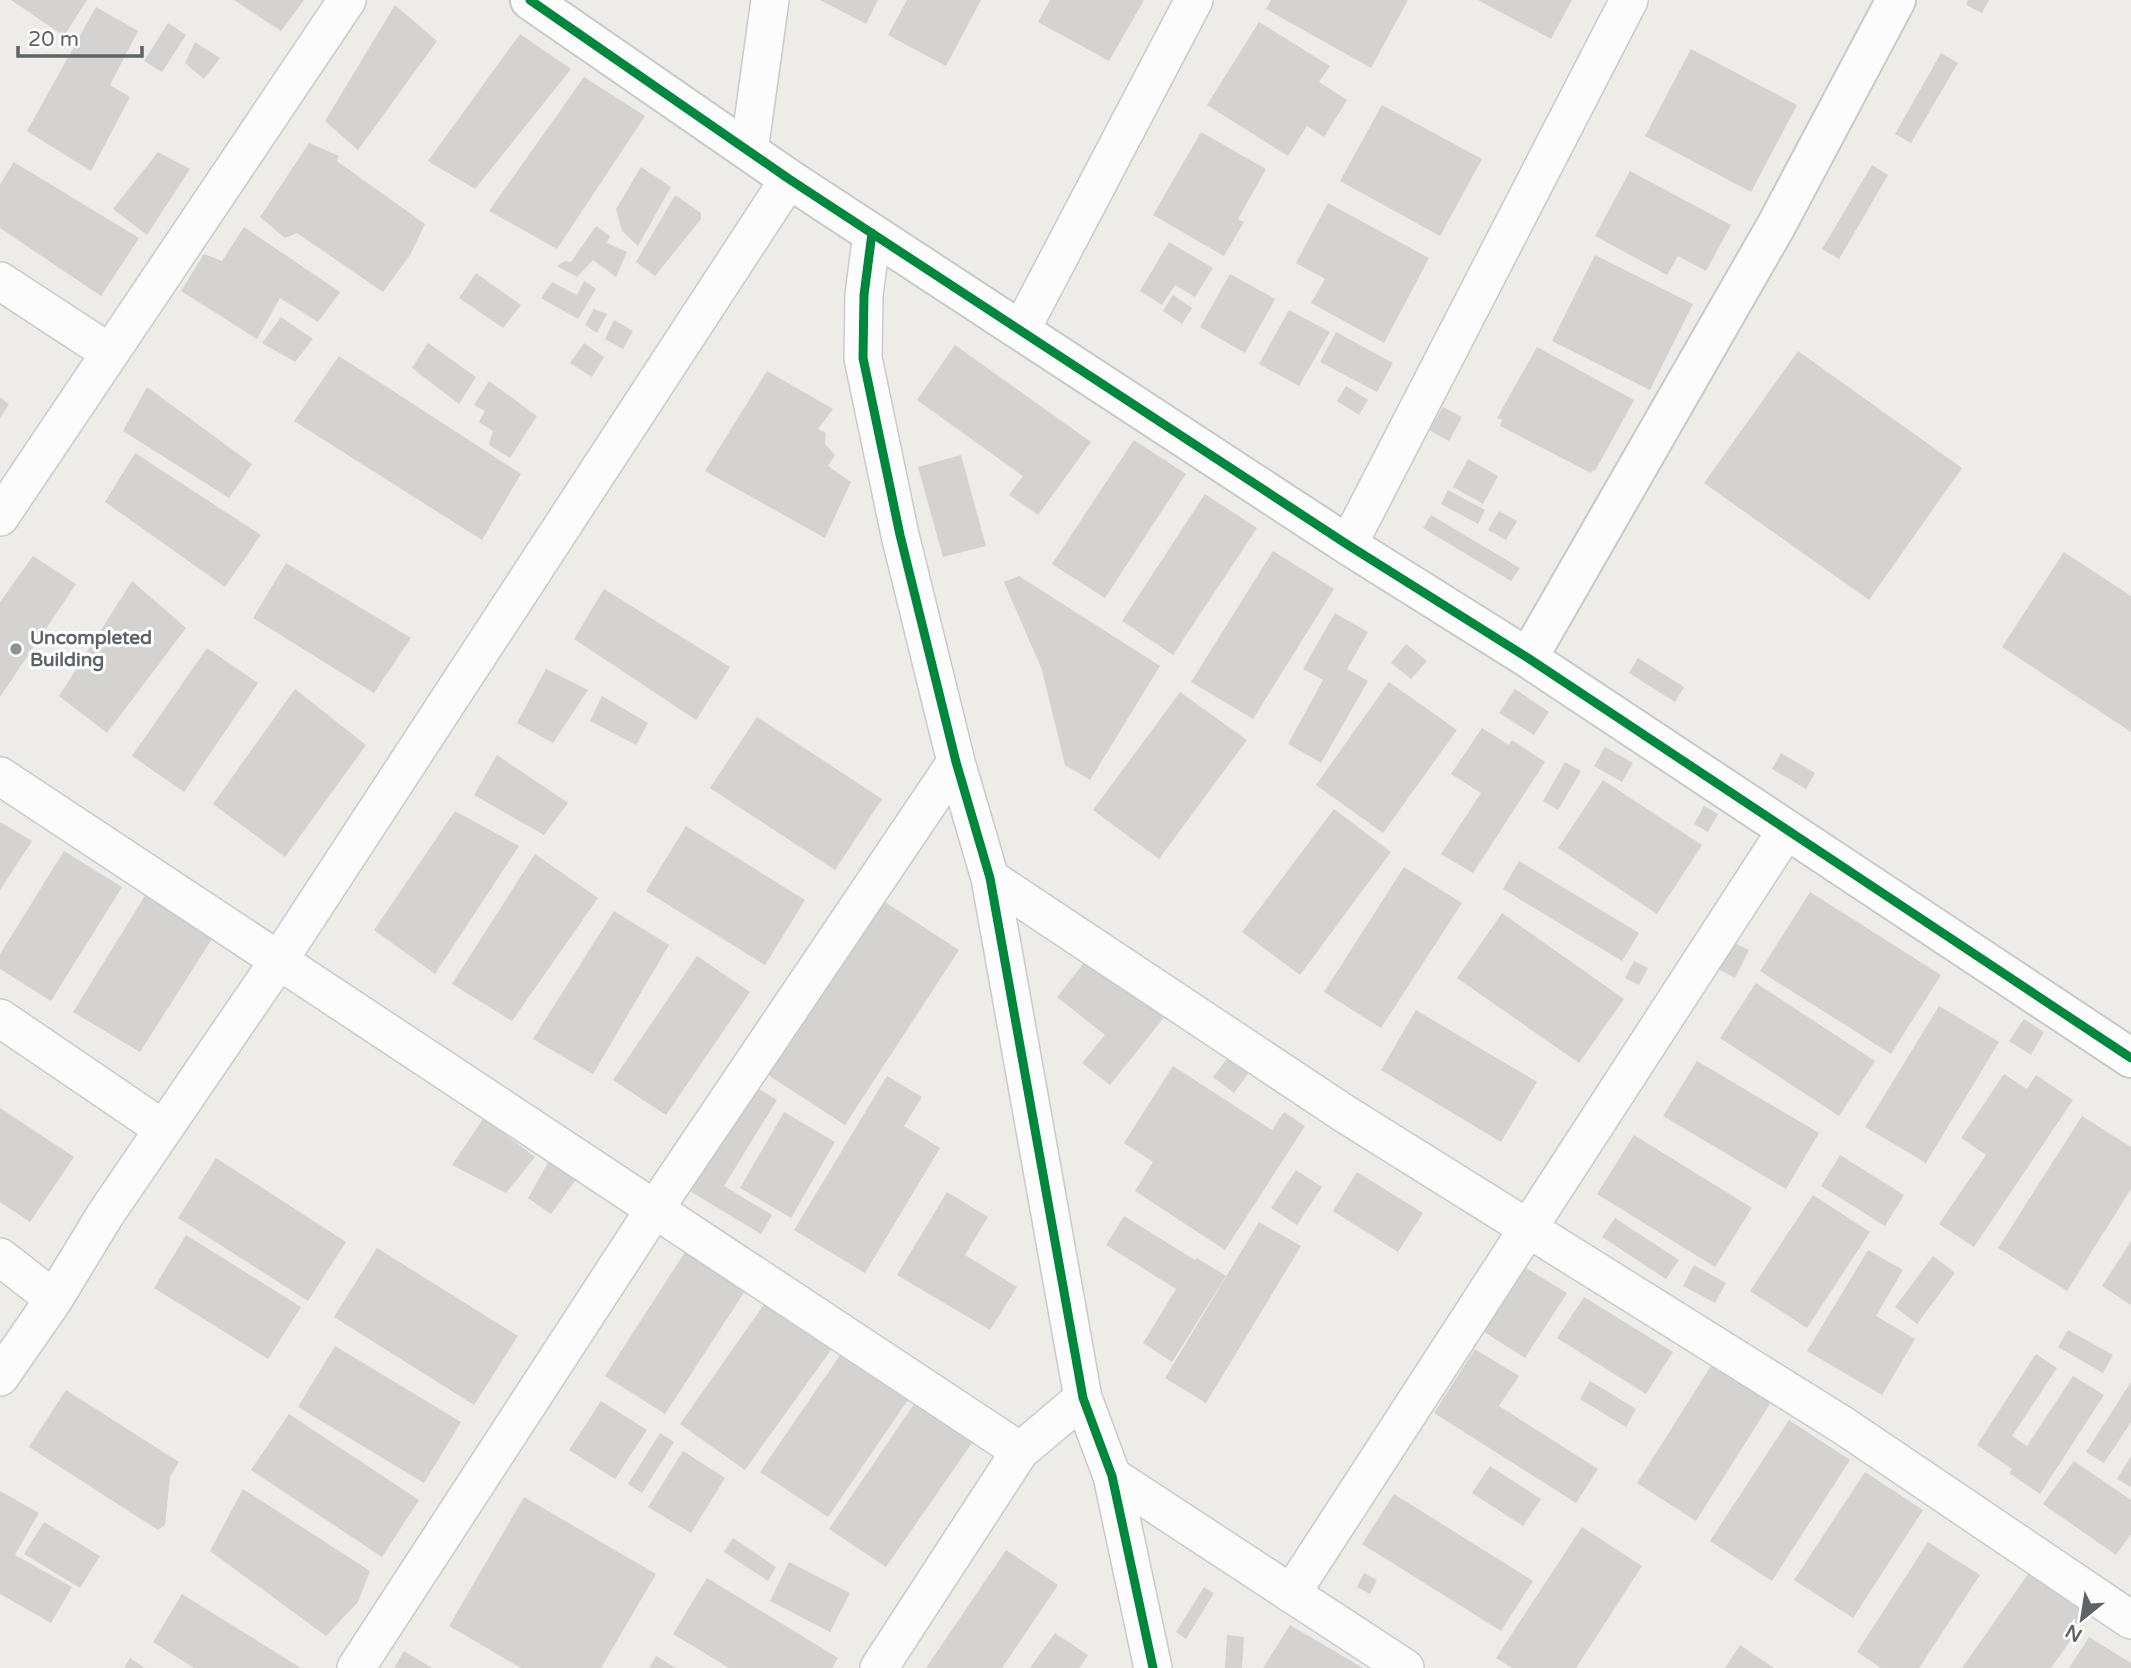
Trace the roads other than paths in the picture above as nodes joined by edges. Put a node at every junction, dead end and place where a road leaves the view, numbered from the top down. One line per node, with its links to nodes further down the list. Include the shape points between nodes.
1 (347, 0): 12 (street)
2 (530, 0): 7 (street)
3 (770, 0): 7 (street)
4 (1194, 0): 11 (street)
5 (1629, 0): 14 (street)
6 (1896, 0): 15 (street, via 1776,226)
7 (749, 151): 8 (street)
8 (789, 179): 9 (street); 20 (street)
9 (872, 233): 11 (street); 16 (street, via 864,295 863,358 900,535)
10 (0, 281): 12 (street)
11 (1021, 330): 14 (street)
12 (110, 353): 13 (street)
13 (0, 517)
14 (1348, 545): 15 (street)
15 (1528, 658): 18 (street)
16 (956, 762): 19 (street); 24 (street)
17 (0, 776): 20 (street)
18 (1787, 829): 22 (street); 25 (street)
19 (990, 878): 25 (street, via 1345,1114); 29 (street)
20 (279, 960): 23 (street); 24 (street)
21 (0, 1018): 23 (street)
22 (2131, 1058)
23 (163, 1129): 27 (street)
24 (654, 1210): 30 (street); 34 (street)
25 (1527, 1227): 32 (street); 33 (street, via 1844,1426)
26 (0, 1257): 27 (street)
27 (54, 1299): 28 (street)
28 (0, 1377)
29 (1083, 1398): 30 (street); 31 (street)
30 (1020, 1451): 35 (street)
31 (1112, 1476): 32 (street); 36 (street)
32 (1291, 1594): 37 (street)
33 (2131, 1620)
34 (356, 1668)
35 (879, 1668)
36 (1153, 1668)
37 (1405, 1668)

